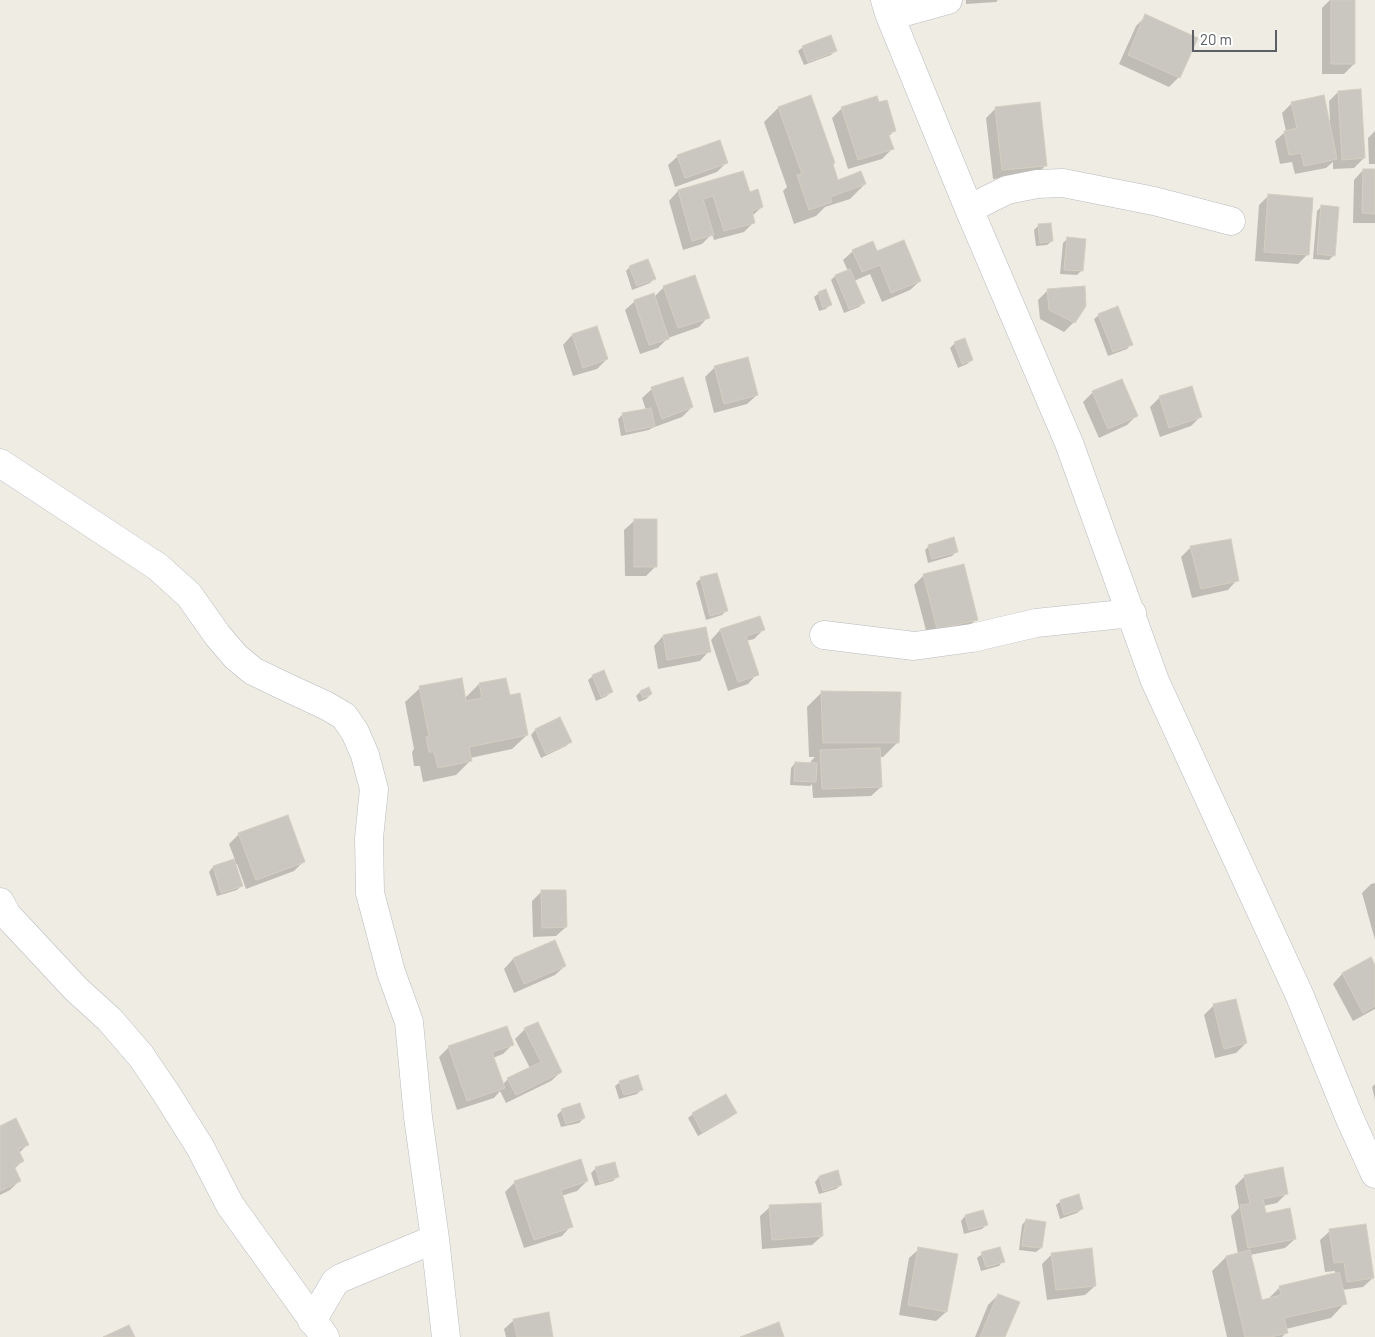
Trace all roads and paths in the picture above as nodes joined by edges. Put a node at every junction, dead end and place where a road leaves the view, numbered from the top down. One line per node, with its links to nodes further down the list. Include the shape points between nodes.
1 (948, 0): 2 (street)
2 (888, 8): 3 (street)
3 (969, 209): 4 (street, via 1007,190 1037,184 1063,184 1154,201); 6 (street, via 1069,443)
4 (1231, 221)
5 (0, 463): 10 (street, via 158,567 189,595 236,658 253,671 344,716 355,732 374,789 369,838 370,893 391,972 409,1022)
6 (1132, 613): 7 (street, via 1036,623 972,638 914,646); 9 (street, via 1155,681 1295,985)
7 (824, 635)
8 (0, 902): 11 (street, via 21,930 141,1056 195,1139 230,1205)
9 (1375, 1174)
10 (435, 1239): 11 (street, via 335,1282); 12 (street)
11 (318, 1329)
12 (446, 1337)

